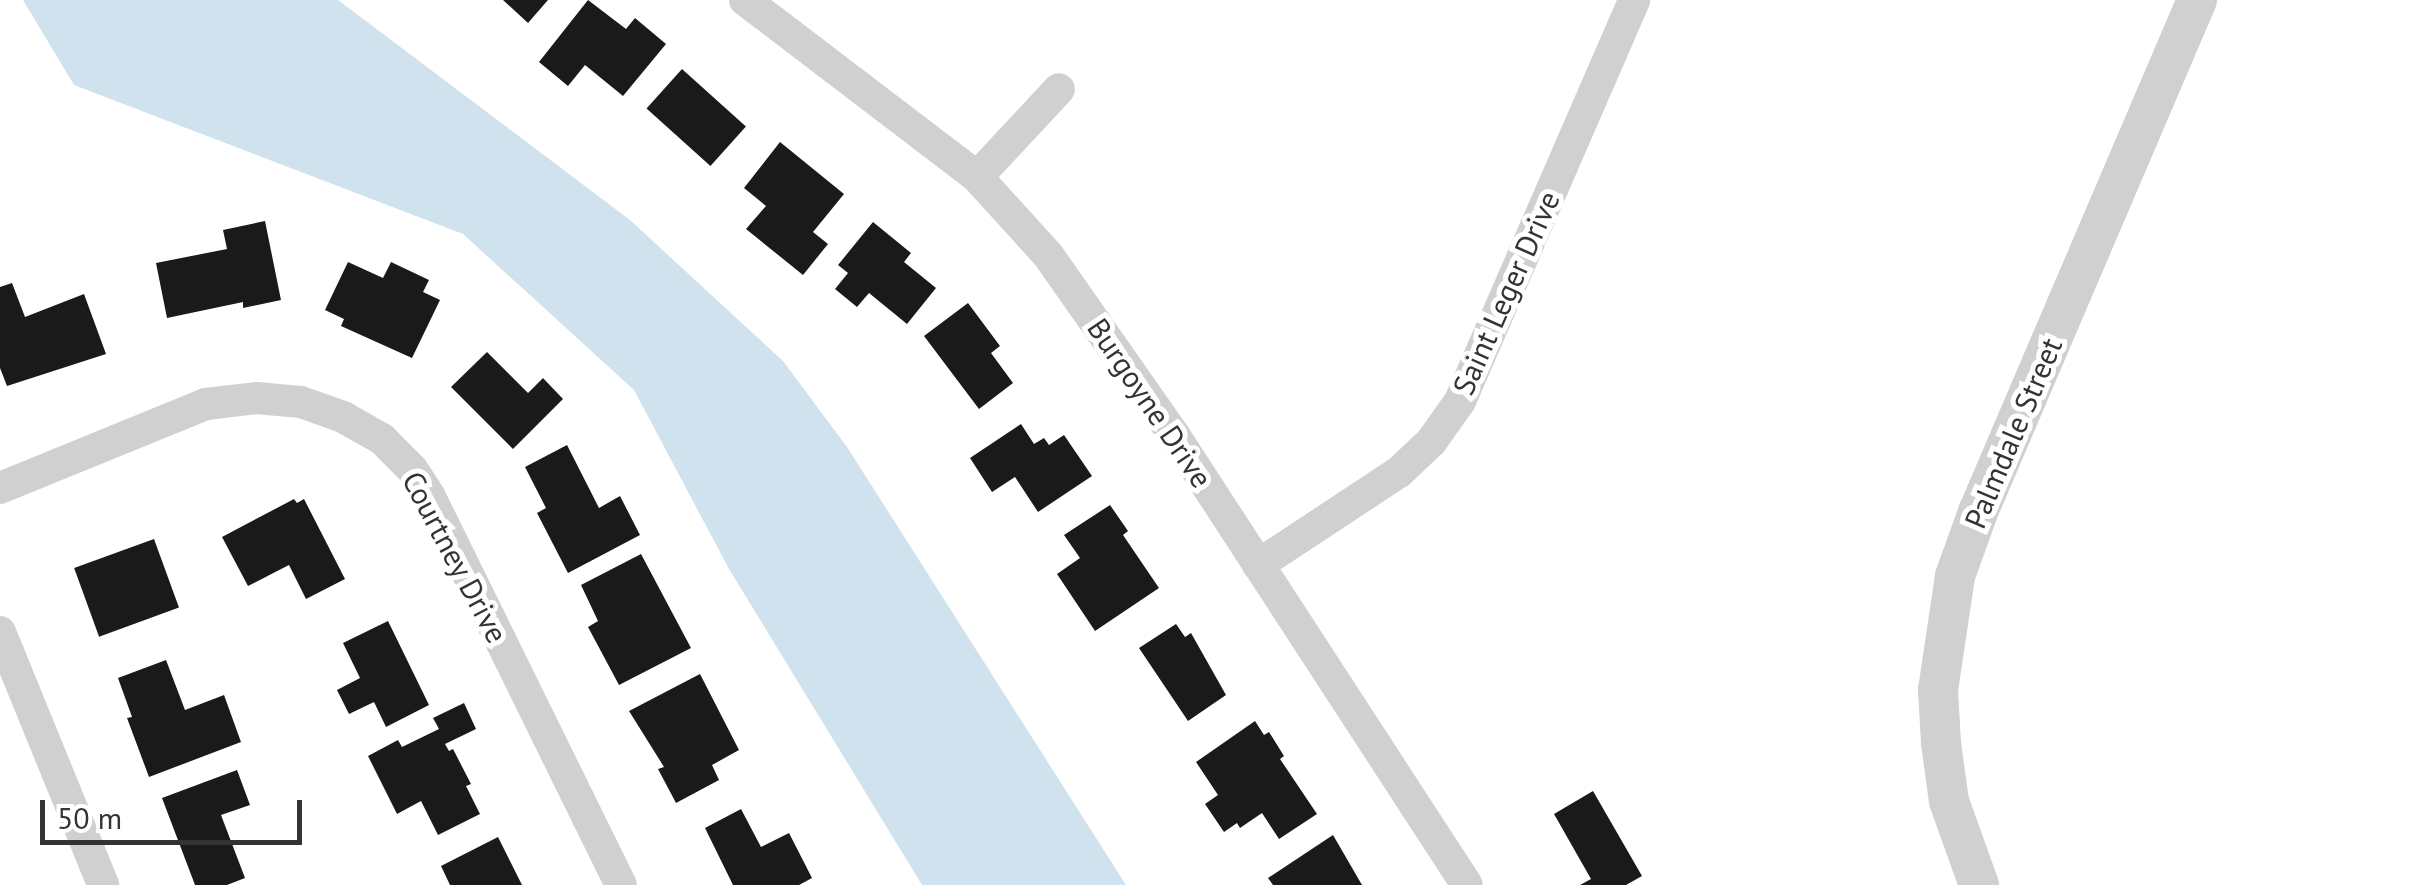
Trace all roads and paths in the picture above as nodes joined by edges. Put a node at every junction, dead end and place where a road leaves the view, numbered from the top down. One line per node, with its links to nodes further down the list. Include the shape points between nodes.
1 (745, 0): 5 (street, Burgoyne Drive)
2 (1634, 0): 7 (street, Saint Leger Drive, via 1460,400 1400,472)
3 (2197, 0): 12 (street, Palmdale Street, via 1956,576 1938,690 1941,743 1949,801)
4 (1059, 90): 5 (street)
5 (978, 176): 7 (street, Burgoyne Drive, via 1048,255)
6 (0, 488): 10 (street, Courtney Drive, via 206,404 301,402 382,438 430,497)
7 (1258, 564): 11 (street, Burgoyne Drive)
8 (0, 632): 9 (street)
9 (103, 885)
10 (621, 885)
11 (1467, 885)
12 (1980, 885)

